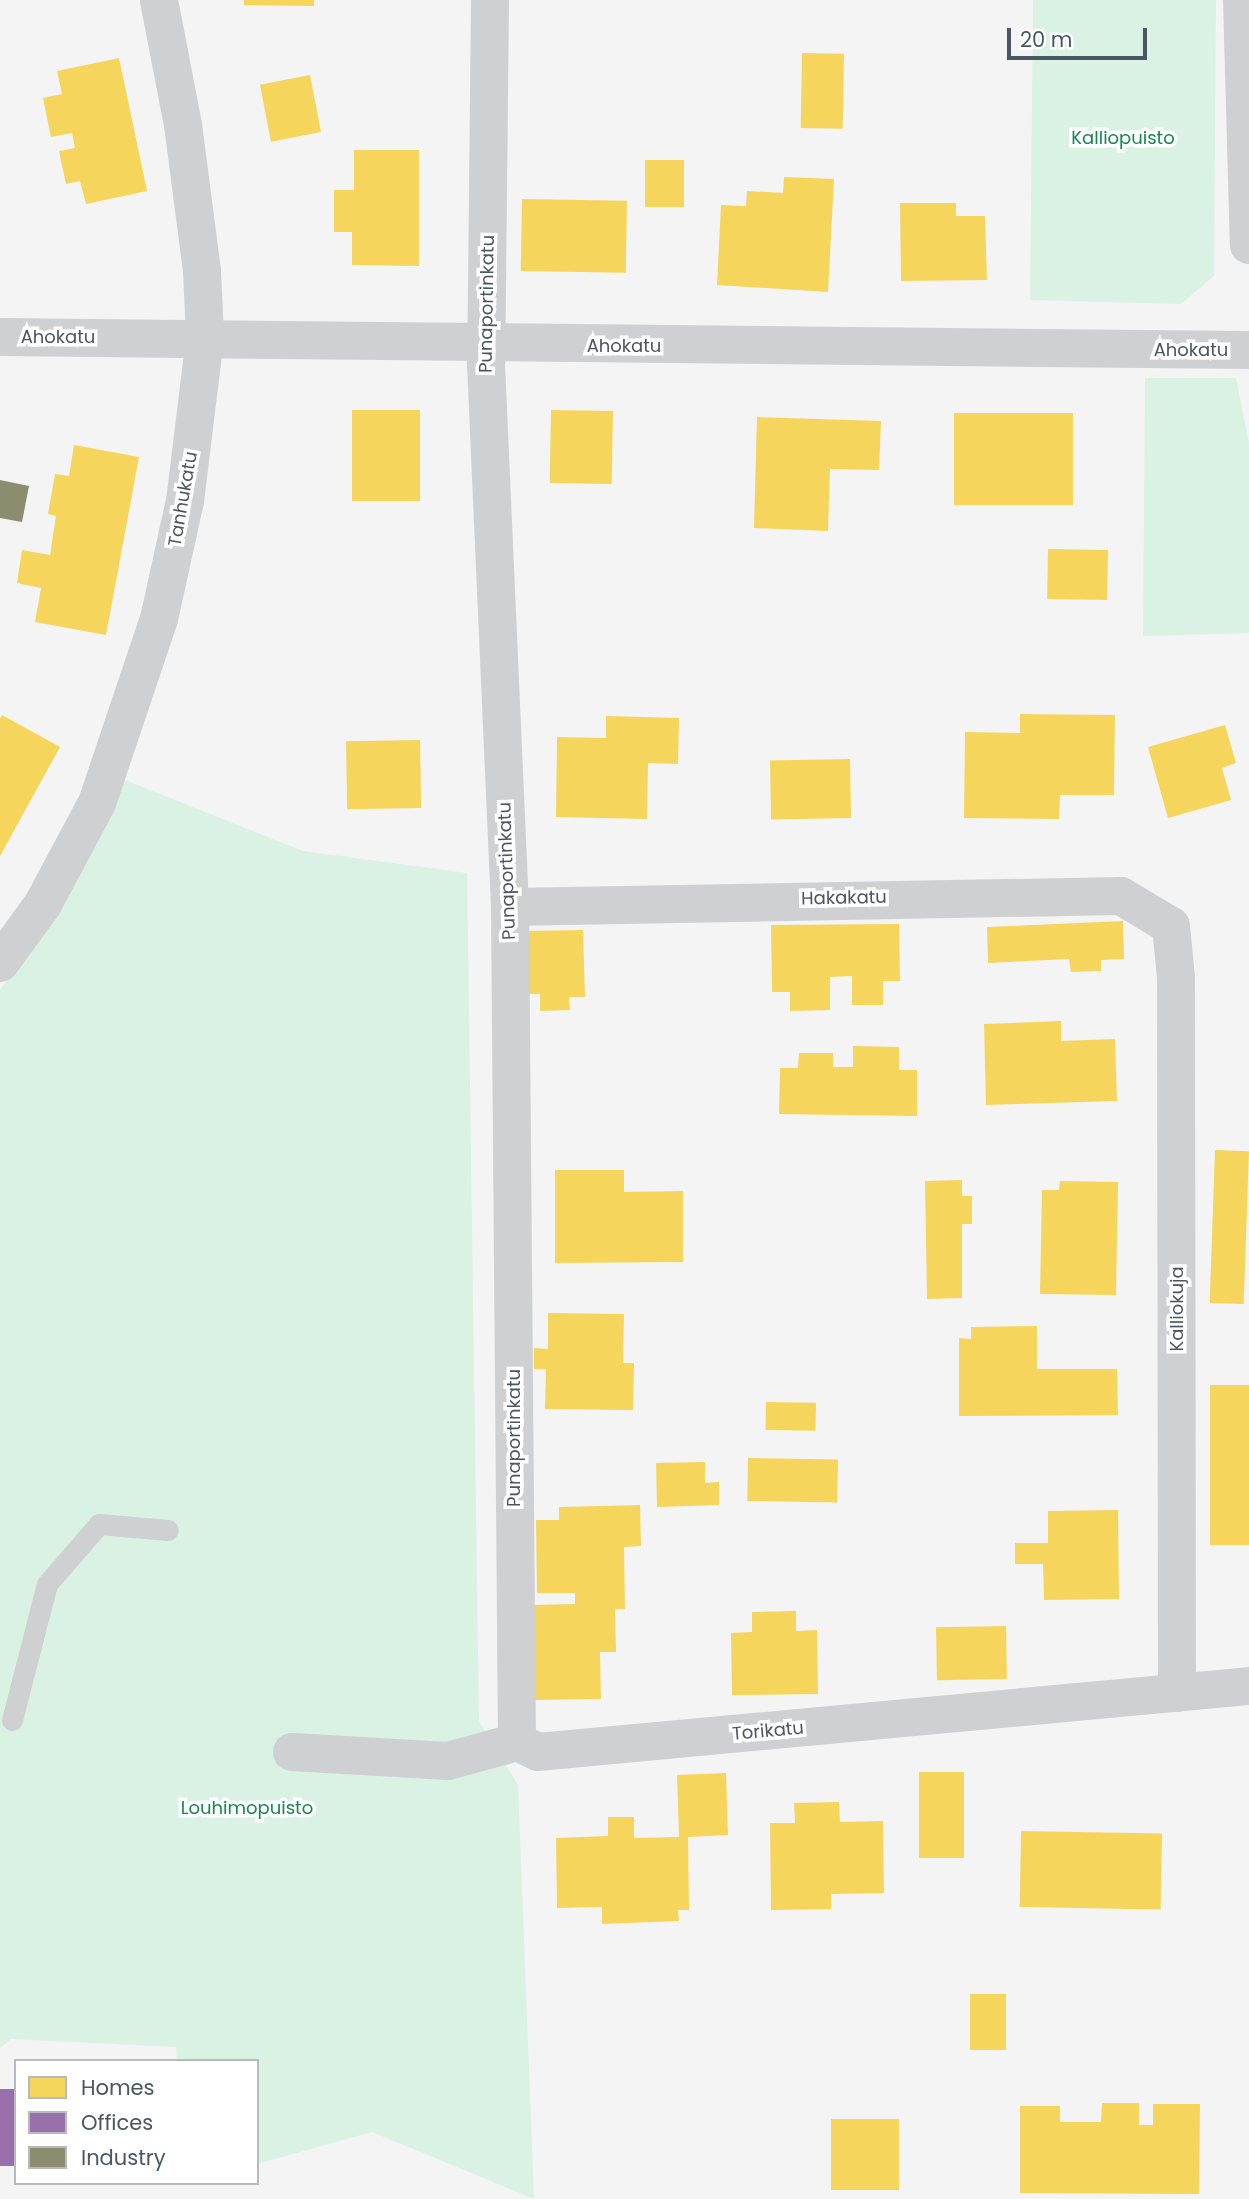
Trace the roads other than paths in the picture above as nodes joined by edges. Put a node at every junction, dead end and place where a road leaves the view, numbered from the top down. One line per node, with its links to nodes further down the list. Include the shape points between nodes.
1 (159, 0): 6 (street, Tanhukatu, via 183,125 202,271)
2 (490, 0): 7 (street, Punaportinkatu)
3 (1242, 0): 4 (street)
4 (1249, 245)
5 (0, 337): 6 (street, Ahokatu)
6 (205, 337): 7 (street, Ahokatu); 11 (street, Tanhukatu, via 185,501 159,619 125,725 97,803 43,904)
7 (487, 345): 8 (street, Ahokatu); 9 (street, Punaportinkatu)
8 (1249, 350)
9 (509, 907): 10 (street, Hakakatu, via 1109,896 1121,897); 16 (street, Punaportinkatu)
10 (1171, 926): 14 (street, Kalliokuja, via 1176,978)
11 (0, 963)
12 (168, 1530): 15 (lane, via 99,1524 47,1584)
13 (1249, 1686): 14 (street, Torikatu)
14 (1177, 1693): 16 (street, Torikatu, via 538,1752)
15 (12, 1720)
16 (517, 1742): 17 (street, via 449,1761)
17 (292, 1752)

